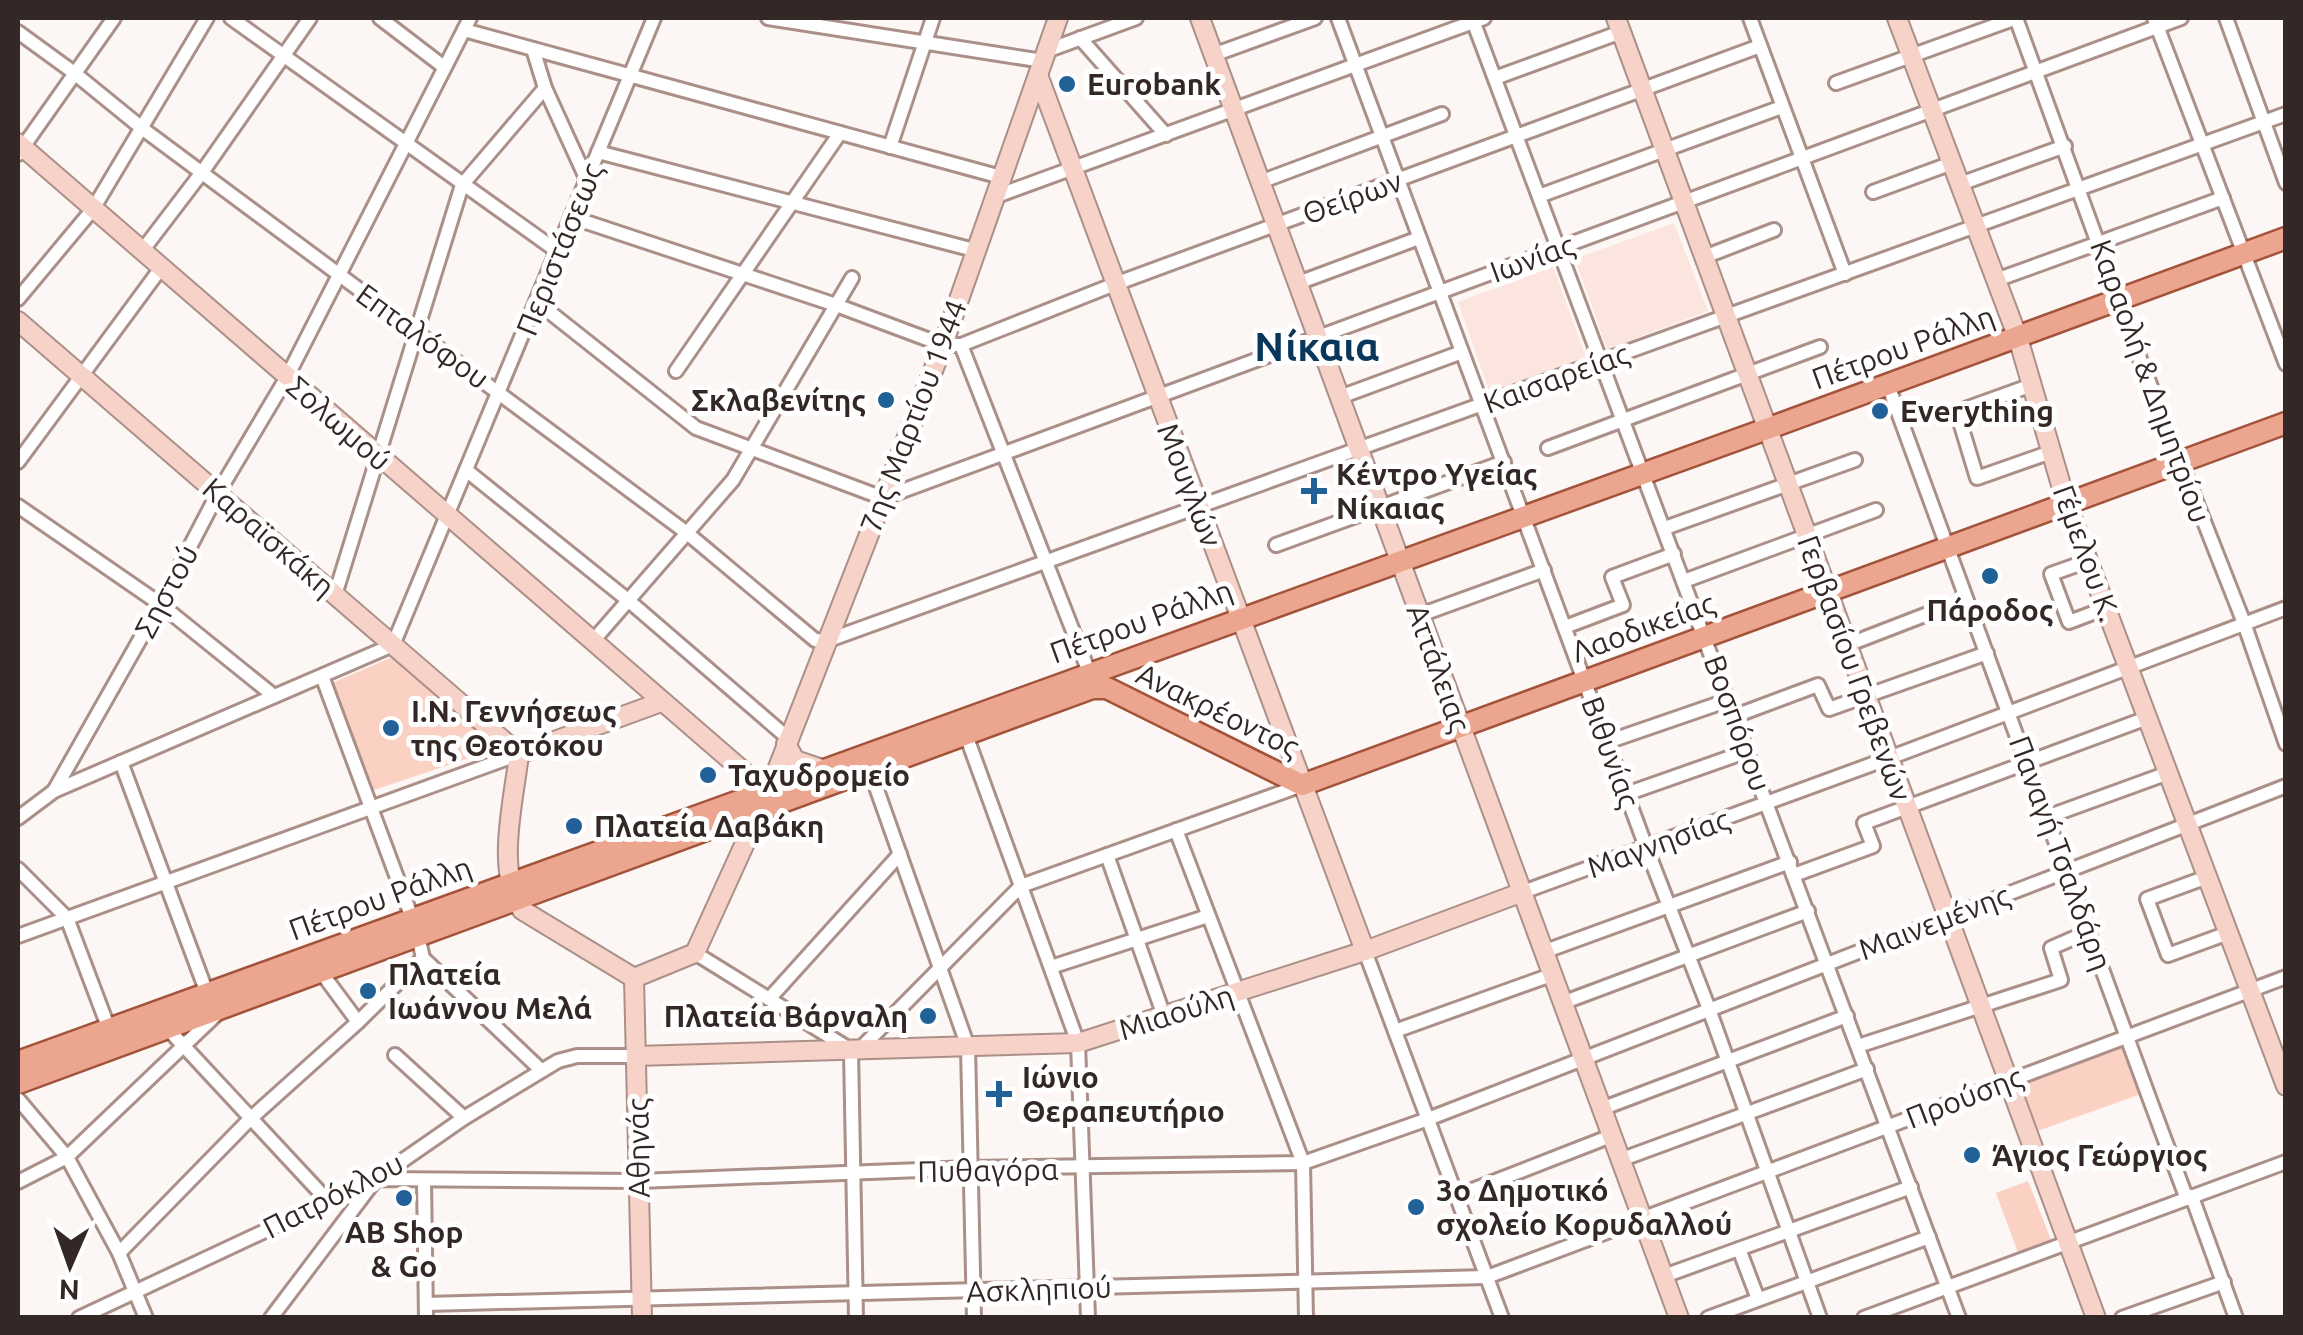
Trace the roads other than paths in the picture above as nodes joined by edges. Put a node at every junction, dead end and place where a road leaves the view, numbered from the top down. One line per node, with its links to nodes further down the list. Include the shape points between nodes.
1 (114, 18): 36 (street)
2 (207, 18): 48 (street)
3 (231, 18): 29 (street)
4 (310, 18): 29 (street)
5 (380, 18): 34 (street)
6 (654, 18): 37 (street, Περιστάσεως)
7 (768, 18): 19 (street)
8 (933, 18): 26 (street)
9 (1058, 18): 32 (street, 7ης Μαρτίου 1944)
10 (1136, 18): 25 (street)
11 (1200, 18): 30 (street, Αττάλειας)
12 (1315, 18): 30 (street)
13 (1338, 18): 33 (street, Βιθυνίας)
14 (1750, 18): 27 (street)
15 (1897, 18): 31 (street, Γέμελου Κ.)
16 (2016, 18): 31 (street); 35 (street, Καραολή & Δημητρίου)
17 (2181, 18): 21 (street, Ιωνίας)
18 (2226, 18): 47 (street)
19 (792, 19): 26 (street)
20 (1476, 19): 33 (street); 38 (street, Βοσπόρου)
21 (2156, 22): 35 (street, Ιωνίας); 54 (street)
22 (467, 24): 28 (street); 34 (street, Σηστού)
23 (1619, 25): 38 (street); 41 (street, Γερβασίου Γρεβενών)
24 (18, 32): 36 (street, Επταλόφου)
25 (1080, 38): 32 (street); 50 (street)
26 (925, 42): 32 (street); 56 (street)
27 (1760, 46): 41 (street, Θείρων); 42 (street)
28 (533, 49): 37 (street); 40 (street)
29 (283, 54): 53 (street); 63 (street)
30 (1213, 54): 43 (street, Αττάλειας)
31 (1911, 55): 39 (street); 44 (street, Γέμελου Κ.)
32 (1042, 62): 62 (street, Μουγλών); 64 (street, 7ης Μαρτίου 1944)
33 (1354, 65): 43 (street); 51 (street, Βιθυνίας)
34 (444, 67): 53 (street, Σηστού)
35 (2036, 71): 44 (street, Ιωνίας); 55 (street, Καραολή & Δημητρίου)
36 (73, 72): 48 (street, Επταλόφου); 57 (street)
37 (629, 77): 49 (street); 59 (street, Περιστάσεως)
38 (1495, 78): 52 (street, Βοσπόρου)
39 (1836, 83)
40 (545, 88): 65 (street); 70 (street)
41 (1642, 90): 52 (street, Θείρων); 58 (street, Γερβασίου Γρεβενών)
42 (1782, 107): 58 (street); 60 (street)
43 (1233, 110): 50 (street); 67 (street, Αττάλειας)
44 (1932, 110): 60 (street, Ιωνίας); 61 (street, Γέμελου Κ.)
45 (1442, 114): 51 (street)
46 (2286, 114): 47 (street, Καισαρείας)
47 (2263, 122): 54 (street, Καισαρείας); 69 (street)
48 (142, 129): 63 (street, Επταλόφου); 78 (street)
49 (840, 134): 56 (street); 76 (street)
50 (1166, 134): 62 (street)
51 (1382, 136): 66 (street, Βιθυνίας); 67 (street)
52 (1517, 136): 66 (street, Θείρων); 73 (street, Βοσπόρου)
53 (404, 143): 70 (street); 93 (street, Σηστού)
54 (2202, 143): 71 (street, Καισαρείας); 75 (street)
55 (2065, 146): 68 (street); 71 (street, Καραολή & Δημητρίου)
56 (890, 147): 64 (street)
57 (19, 148): 78 (street, Σολωμού)
58 (1664, 149): 73 (street); 77 (street, Γερβασίου Γρεβενών)
59 (598, 152): 65 (street, Περιστάσεως); 76 (street)
60 (1802, 158): 77 (street, Ιωνίας); 95 (street)
61 (1952, 163): 68 (street, Γέμελου Κ.); 72 (street)
62 (1072, 169): 74 (street); 99 (street, Μουγλών)
63 (203, 171): 88 (street); 93 (street, Επταλόφου)
64 (1001, 177): 74 (street, 7ης Μαρτίου 1944)
65 (586, 180): 79 (street, Περιστάσεως)
66 (1398, 180): 80 (street, Θείρων); 83 (street, Βιθυνίας)
67 (1260, 182): 80 (street, Αττάλειας)
68 (1960, 184): 81 (street, Γέμελου Κ.)
69 (2286, 184)
70 (462, 185): 89 (street); 107 (street)
71 (2080, 188): 81 (street, Καισαρείας); 85 (street, Καραολή & Δημητρίου)
72 (1873, 192)
73 (1539, 196): 86 (street, Βοσπόρου)
74 (994, 197): 87 (street, 7ης Μαρτίου 1944)
75 (2223, 198): 85 (street); 90 (street)
76 (792, 202): 87 (street); 94 (street)
77 (1684, 202): 86 (street, Ιωνίας); 91 (street, Γερβασίου Γρεβενών)
78 (93, 209): 88 (street, Σολωμού); 101 (street)
79 (571, 217): 89 (street, Περιστάσεως); 94 (street)
80 (1276, 225): 98 (street, Αττάλειας); 99 (street, Θείρων)
81 (1976, 226): 95 (street, Καισαρείας); 97 (street, Γέμελου Κ.)
82 (1774, 230): 91 (street)
83 (1419, 238): 98 (street); 100 (street, Βιθυνίας)
84 (2286, 238): 90 (main road, Πέτρου Ράλλη)
85 (2100, 243): 97 (street); 102 (street, Καραολή & Δημητρίου)
86 (1558, 248): 100 (street, Ιωνίας); 114 (street, Βοσπόρου)
87 (974, 250): 111 (street, 7ης Μαρτίου 1944)
88 (142, 251): 92 (street, Σολωμού)
89 (557, 251): 103 (street, Περιστάσεως)
90 (2243, 254): 102 (main road, Πέτρου Ράλλη); 108 (street)
91 (1704, 256): 105 (street, Γερβασίου Γρεβενών)
92 (161, 268): 117 (street); 119 (street, Σολωμού)
93 (338, 273): 107 (street, Επταλόφου); 119 (street, Σηστού)
94 (742, 274): 104 (street); 116 (street)
95 (1845, 274): 105 (street, Καισαρείας)
96 (852, 278): 104 (street)
97 (1996, 280): 110 (street, Γέμελου Κ.)
98 (1298, 282): 109 (street, Αττάλειας)
99 (1115, 284): 111 (street, Θείρων); 123 (street, Μουγλών)
100 (1440, 292): 109 (street, Ιωνίας); 113 (street, Βιθυνίας)
101 (18, 299)
102 (2120, 300): 110 (main road, Πέτρου Ράλλη); 136 (street, Καραολή & Δημητρίου)
103 (537, 302): 122 (street, Περιστάσεως); 131 (street, via 696,428)
104 (836, 305): 111 (street); 131 (street)
105 (1726, 316): 114 (street, Καισαρείας); 118 (street, Γερβασίου Γρεβενών)
106 (18, 321): 117 (street, Καραϊσκάκη)
107 (414, 330): 122 (street, Επταλόφου); 133 (street)
108 (2280, 331): 115 (street)
109 (1318, 337): 123 (street, Ιωνίας); 124 (street, Αττάλειας)
110 (2018, 338): 120 (main road, Πέτρου Ράλλη); 121 (street, Γέμελου Κ.)
111 (952, 345): 134 (street); 143 (street, 7ης Μαρτίου 1944)
112 (1820, 347): 118 (street)
113 (1462, 352): 124 (street); 125 (street, Βιθυνίας)
114 (1602, 361): 125 (street, Καισαρείας); 126 (street, Βοσπόρου)
115 (2286, 364)
116 (676, 371)
117 (81, 374): 137 (street); 142 (street, Καραϊσκάκη)
118 (1747, 374): 126 (street); 128 (street, Γερβασίου Γρεβενών)
119 (286, 377): 133 (street, Σολωμού); 142 (street, Σηστού)
120 (1888, 385): 128 (main road, Πέτρου Ράλλη); 155 (street, Παναγή Τσαλδάρη)
121 (2032, 385): 132 (street, Γέμελου Κ.); 132 (street, via 1957,412 1976,478)
122 (500, 392): 139 (street, Περιστάσεως); 152 (street, Επταλόφου)
123 (1157, 397): 134 (street, Ιωνίας); 146 (street, Μουγλών)
124 (1340, 397): 130 (street, Αττάλειας)
125 (1482, 404): 130 (street, Καισαρείας); 138 (street, Βιθυνίας)
126 (1624, 418): 129 (street); 140 (street, Βοσπόρου)
127 (2286, 423): 136 (main road, Λαοδικείας)
128 (1767, 429): 140 (main road, Πέτρου Ράλλη); 141 (street, Γερβασίου Γρεβενών)
129 (1548, 448)
130 (1359, 449): 146 (street, Καισαρείας); 147 (street, Αττάλειας)
131 (751, 451): 143 (street); 152 (street)
132 (2051, 452): 144 (street, Γέμελου Κ.)
133 (377, 455): 150 (street, Σολωμού); 163 (street)
134 (1001, 455): 143 (street, Ιωνίας); 159 (street)
135 (1855, 460): 141 (street)
136 (2178, 461): 144 (main road, Λαοδικείας); 171 (street, Καραολή & Δημητρίου)
137 (18, 462)
138 (1504, 462): 147 (street); 149 (street, Βιθυνίας)
139 (466, 470): 150 (street, Περιστάσεως); 164 (street)
140 (1644, 473): 149 (main road, Πέτρου Ράλλη); 151 (street, Βοσπόρου)
141 (1788, 484): 151 (street); 153 (street, Γερβασίου Γρεβενών)
142 (218, 493): 163 (street, Καραϊσκάκη); 165 (street, Σηστού)
143 (884, 498): 174 (street, 7ης Μαρτίου 1944)
144 (2066, 502): 155 (main road, Λαοδικείας); 157 (street, Γέμελου Κ.)
145 (18, 506): 165 (street)
146 (1198, 507): 159 (street, Καισαρείας); 170 (street, Μουγλών)
147 (1380, 507): 154 (street); 158 (street, Αττάλειας)
148 (1876, 510): 153 (street)
149 (1524, 516): 158 (main road, Πέτρου Ράλλη); 160 (street, Βιθυνίας)
150 (448, 517): 175 (street, Σολωμού); 176 (street, Περιστάσεως)
151 (1665, 528): 156 (street, Βοσπόρου)
152 (688, 533): 164 (street); 174 (street, Επταλόφου, via 815,640)
153 (1806, 535): 161 (street); 162 (street, Γερβασίου Γρεβενών)
154 (1276, 545)
155 (1948, 546): 162 (main road, Λαοδικείας); 178 (street, Παναγή Τσαλδάρη)
156 (1674, 554): 161 (street, Βοσπόρου); 172 (street, via 1612,576 1623,605)
157 (2088, 560): 166 (street, Γέμελου Κ.); 166 (street, via 2051,574 2070,622)
158 (1400, 561): 169 (street, Αττάλειας); 170 (main road, Πέτρου Ράλλη)
159 (1045, 563): 174 (street, Καισαρείας); 180 (street)
160 (1544, 570): 169 (street); 172 (street, Βιθυνίας)
161 (1684, 580): 173 (street, Βοσπόρου)
162 (1827, 591): 173 (main road, Λαοδικείας); 177 (street, Γερβασίου Γρεβενών)
163 (335, 595): 176 (street, Καραϊσκάκη)
164 (629, 601): 175 (street); 193 (street)
165 (160, 604): 184 (street); 206 (street, Σηστού)
166 (2106, 608): 179 (street, Γέμελου Κ.)
167 (2286, 608): 171 (street, Μαγνησίας)
168 (1930, 613): 177 (street)
169 (1420, 615): 191 (street, Αττάλειας)
170 (1240, 618): 180 (main road, Πέτρου Ράλλη); 204 (street, Μουγλών)
171 (2244, 623): 179 (street, Μαγνησίας); 195 (street, Καραολή & Δημητρίου)
172 (1566, 626): 182 (street, Βιθυνίας)
173 (1705, 636): 182 (main road, Λαοδικείας); 186 (street, Βοσπόρου)
174 (826, 641): 193 (street, 7ης Μαρτίου 1944)
175 (592, 642): 187 (street, Σολωμού)
176 (393, 645): 181 (street); 197 (street, Καραϊσκάκη)
177 (1847, 646): 185 (street, Γερβασίου Γρεβενών)
178 (1987, 653): 185 (street); 188 (street, Παναγή Τσαλδάρη)
179 (2128, 667): 188 (street, Μαγνησίας); 190 (street, Γέμελου Κ.)
180 (1088, 672): 201 (main road, Πέτρου Ράλλη)
181 (322, 676): 184 (street); 210 (street)
182 (1584, 680): 191 (main road, Λαοδικείας); 194 (street, Βιθυνίας)
183 (1107, 688): 192 (main road, Πέτρου Ράλλη); 204 (main road, Ανακρέοντος)
184 (274, 696): 199 (street)
185 (1866, 696): 189 (street, via 1829,709 1818,684); 198 (street, Γερβασίου Γρεβενών)
186 (1729, 700): 189 (street, Βοσπόρου); 194 (street)
187 (661, 702): 197 (street); 208 (street, via 742,770)
188 (2009, 712): 198 (street, Μαγνησίας); 200 (street, Παναγή Τσαλδάρη)
189 (1735, 716): 196 (street, Βοσπόρου)
190 (2148, 718): 200 (street); 203 (street, Γέμελου Κ.)
191 (1460, 727): 204 (main road, Λαοδικείας); 226 (street, Αττάλειας)
192 (966, 735): 202 (main road, Πέτρου Ράλλη); 224 (street)
193 (788, 741): 201 (street, via 795,760); 208 (street, 7ης Μαρτίου 1944)
194 (1607, 742): 207 (street, Βιθυνίας)
195 (2286, 744)
196 (1748, 751): 207 (street); 209 (street, Βοσπόρου)
197 (519, 754): 210 (street); 225 (street, via 507,866)
198 (1889, 758): 209 (street, Μαγνησίας); 211 (street, Γερβασίου Γρεβενών)
199 (121, 762): 206 (street); 223 (street)
200 (2028, 763): 211 (street); 213 (street, Παναγή Τσαλδάρη)
201 (822, 769): 208 (main road, Πέτρου Ράλλη)
202 (870, 770): 208 (main road, Πέτρου Ράλλη); 217 (street)
203 (2168, 773): 213 (street); 214 (street, Γέμελου Κ.)
204 (1302, 785): 215 (street, Λαοδικείας); 237 (street, Μουγλών)
205 (2286, 786): 214 (street, Μαινεμένης)
206 (54, 790): 212 (street)
207 (1626, 794): 216 (street, Βιθυνίας)
208 (761, 798): 225 (main road, Πέτρου Ράλλη); 239 (street)
209 (1767, 802): 216 (street, Μαγνησίας); 220 (street, Βοσπόρου)
210 (371, 808): 223 (street); 232 (street)
211 (1907, 808): 220 (street, via 1864,823 1872,846); 230 (street, Γερβασίου Γρεβενών)
212 (19, 814)
213 (2048, 817): 221 (street, Παναγή Τσαλδάρη)
214 (2188, 824): 221 (street, Μαινεμένης); 222 (street, Γέμελου Κ.)
215 (1176, 830): 218 (street, Λαοδικείας); 229 (street)
216 (1646, 847): 226 (street, Μαγνησίας); 227 (street, Βιθυνίας)
217 (900, 854): 243 (street); 252 (street)
218 (1107, 855): 224 (street, Λαοδικείας); 236 (street)
219 (18, 869): 231 (street)
220 (1792, 869): 227 (street); 228 (street, Βοσπόρου)
221 (2068, 871): 230 (street, Μαινεμένης); 233 (street, Παναγή Τσαλδάρη)
222 (2207, 878): 234 (street, Γέμελου Κ.); 234 (street, via 2147,900 2168,955)
223 (166, 882): 231 (street); 251 (street)
224 (1021, 886): 243 (street); 244 (street)
225 (513, 892): 232 (main road, Πέτρου Ράλλη); 248 (street, via 522,910)
226 (1520, 893): 237 (street, Μιαούλη); 238 (street, Αττάλειας)
227 (1668, 906): 238 (street); 240 (street, Βιθυνίας)
228 (1808, 911): 240 (street); 242 (street, Βοσπόρου)
229 (1208, 916): 236 (street); 250 (street)
230 (1948, 917): 242 (street, Μαινεμένης); 255 (street, Γερβασίου Γρεβενών)
231 (67, 918): 235 (street); 260 (street)
232 (415, 927): 241 (street); 245 (main road, Πέτρου Ράλλη); 251 (main road, Πέτρου Ράλλη)
233 (2090, 931): 255 (street, via 2051,948 2061,980); 263 (street, Παναγή Τσαλδάρη)
234 (2228, 933): 249 (street, Γέμελου Κ.)
235 (18, 936)
236 (1136, 938): 244 (street); 257 (street)
237 (1364, 951): 250 (street, Μιαούλη); 262 (street)
238 (1543, 952): 246 (street, Αττάλειας)
239 (695, 953): 248 (street); 252 (street)
240 (1688, 956): 253 (street); 256 (street, Βιθυνίας)
241 (423, 958): 259 (street); 274 (street)
242 (1827, 964): 256 (street, Μαινεμένης); 258 (street, Βοσπόρου)
243 (940, 968): 266 (street); 268 (street)
244 (1051, 968): 264 (street)
245 (321, 972): 254 (main road, Πέτρου Ράλλη); 259 (street)
246 (1551, 975): 253 (street, Αττάλειας); 262 (street)
247 (2286, 977): 249 (street, Προύσης)
248 (634, 978): 270 (street, Αθηνάς)
249 (2250, 991): 263 (street, Προύσης); 278 (street, Γέμελου Κ.)
250 (1236, 992): 257 (street, Μιαούλη); 290 (street)
251 (207, 993): 260 (main road, Πέτρου Ράλλη)
252 (768, 999): 268 (street)
253 (1562, 1003): 271 (street, Αττάλειας)
254 (225, 1007): 261 (main road, Πέτρου Ράλλη); 267 (street)
255 (1981, 1007): 265 (street); 276 (street, Γερβασίου Γρεβενών)
256 (1709, 1009): 271 (street, Μαινεμένης); 272 (street, Βιθυνίας)
257 (1164, 1016): 264 (street, Μιαούλη)
258 (1847, 1016): 265 (street, Βοσπόρου); 272 (street)
259 (358, 1022): 283 (street)
260 (110, 1028): 273 (main road, Πέτρου Ράλλη)
261 (168, 1028): 267 (street); 277 (main road, Πέτρου Ράλλη)
262 (1395, 1032): 284 (street)
263 (2128, 1035): 276 (street, Προύσης); 301 (street, Παναγή Τσαλδάρη, via 2185,1194)
264 (1078, 1043): 266 (street, Μιαούλη); 292 (street)
265 (1858, 1046): 275 (street, Βοσπόρου)
266 (968, 1047): 268 (street, Μιαούλη); 291 (street)
267 (183, 1048): 283 (street); 287 (street)
268 (855, 1050): 270 (street, Μιαούλη); 294 (street)
269 (396, 1054): 282 (street)
270 (636, 1056): 274 (street, Πατρόκλου, via 568,1057); 297 (street, Αθηνάς)
271 (1582, 1058): 280 (street, Αττάλειας); 284 (street, Πυθαγόρα)
272 (1727, 1060): 280 (street); 281 (street, Βιθυνίας)
273 (18, 1062)
274 (541, 1070): 282 (street, Πατρόκλου)
275 (1867, 1070): 281 (street); 285 (street, Βοσπόρου)
276 (2008, 1080): 285 (street, Προύσης); 306 (street, Γερβασίου Γρεβενών)
277 (18, 1083)
278 (2286, 1086)
279 (18, 1099): 287 (street)
280 (1601, 1109): 286 (street, Αττάλειας)
281 (1746, 1113): 288 (street); 293 (street, Βιθυνίας)
282 (464, 1118): 295 (street, Πατρόκλου)
283 (250, 1119): 302 (street); 308 (street)
284 (1428, 1119): 290 (street, Πυθαγόρα); 300 (street)
285 (1888, 1126): 293 (street, Προύσης); 299 (street, Βοσπόρου)
286 (1611, 1136): 288 (street, Αττάλειας); 300 (street)
287 (67, 1157): 298 (street); 308 (street)
288 (1620, 1160): 303 (street, Αττάλειας)
289 (2286, 1162): 301 (street)
290 (1302, 1163): 292 (street, Πυθαγόρα); 312 (street)
291 (971, 1168): 292 (street, Πυθαγόρα); 294 (street, Πυθαγόρα); 316 (street)
292 (1083, 1168): 315 (street)
293 (1767, 1172): 303 (street, Προύσης); 304 (street, Βιθυνίας)
294 (853, 1173): 297 (street, Πυθαγόρα); 318 (street)
295 (376, 1179): 296 (street, Πυθαγόρα); 302 (street, Πατρόκλου); 324 (street)
296 (424, 1180): 297 (street, Πυθαγόρα); 321 (street)
297 (639, 1181): 320 (street, Αθηνάς)
298 (18, 1182)
299 (1910, 1186): 304 (street); 305 (street, Βοσπόρου)
300 (1457, 1196): 310 (street)
301 (2192, 1197): 306 (street); 313 (street, Παναγή Τσαλδάρη)
302 (327, 1200): 317 (street, Πατρόκλου)
303 (1643, 1220): 309 (street, Αττάλειας); 310 (street, Ασκληπιού)
304 (1788, 1231): 307 (street); 311 (street, Βιθυνίας)
305 (1930, 1237): 311 (street); 314 (street, Βοσπόρου)
306 (2068, 1242): 314 (street); 335 (street, Γερβασίου Γρεβενών)
307 (1739, 1249): 309 (street); 319 (street)
308 (118, 1253): 317 (street)
309 (1664, 1276): 330 (street, Αττάλειας)
310 (1487, 1277): 312 (street, Ασκληπιού); 329 (street)
311 (1806, 1281): 319 (street); 332 (street, Βιθυνίας)
312 (1305, 1282): 315 (street, Ασκληπιού); 328 (street)
313 (2224, 1282): 336 (street); 337 (street, Παναγή Τσαλδάρη)
314 (1948, 1286): 333 (street); 334 (street, Βοσπόρου)
315 (1087, 1288): 316 (street, Ασκληπιού); 327 (street)
316 (974, 1291): 318 (street, Ασκληπιού); 326 (street)
317 (134, 1292): 322 (street, Πατρόκλου); 323 (street)
318 (856, 1294): 320 (street, Ασκληπιού); 325 (street)
319 (1758, 1299): 331 (street)
320 (642, 1309): 321 (street, Ασκληπιού)
321 (426, 1310)
322 (80, 1318)
323 (146, 1318)
324 (271, 1318)
325 (856, 1318)
326 (974, 1318)
327 (1088, 1318)
328 (1306, 1318)
329 (1502, 1318)
330 (1679, 1318)
331 (1708, 1318)
332 (1820, 1318)
333 (1864, 1318)
334 (1960, 1318)
335 (2096, 1318)
336 (2122, 1318)
337 (2236, 1318)

